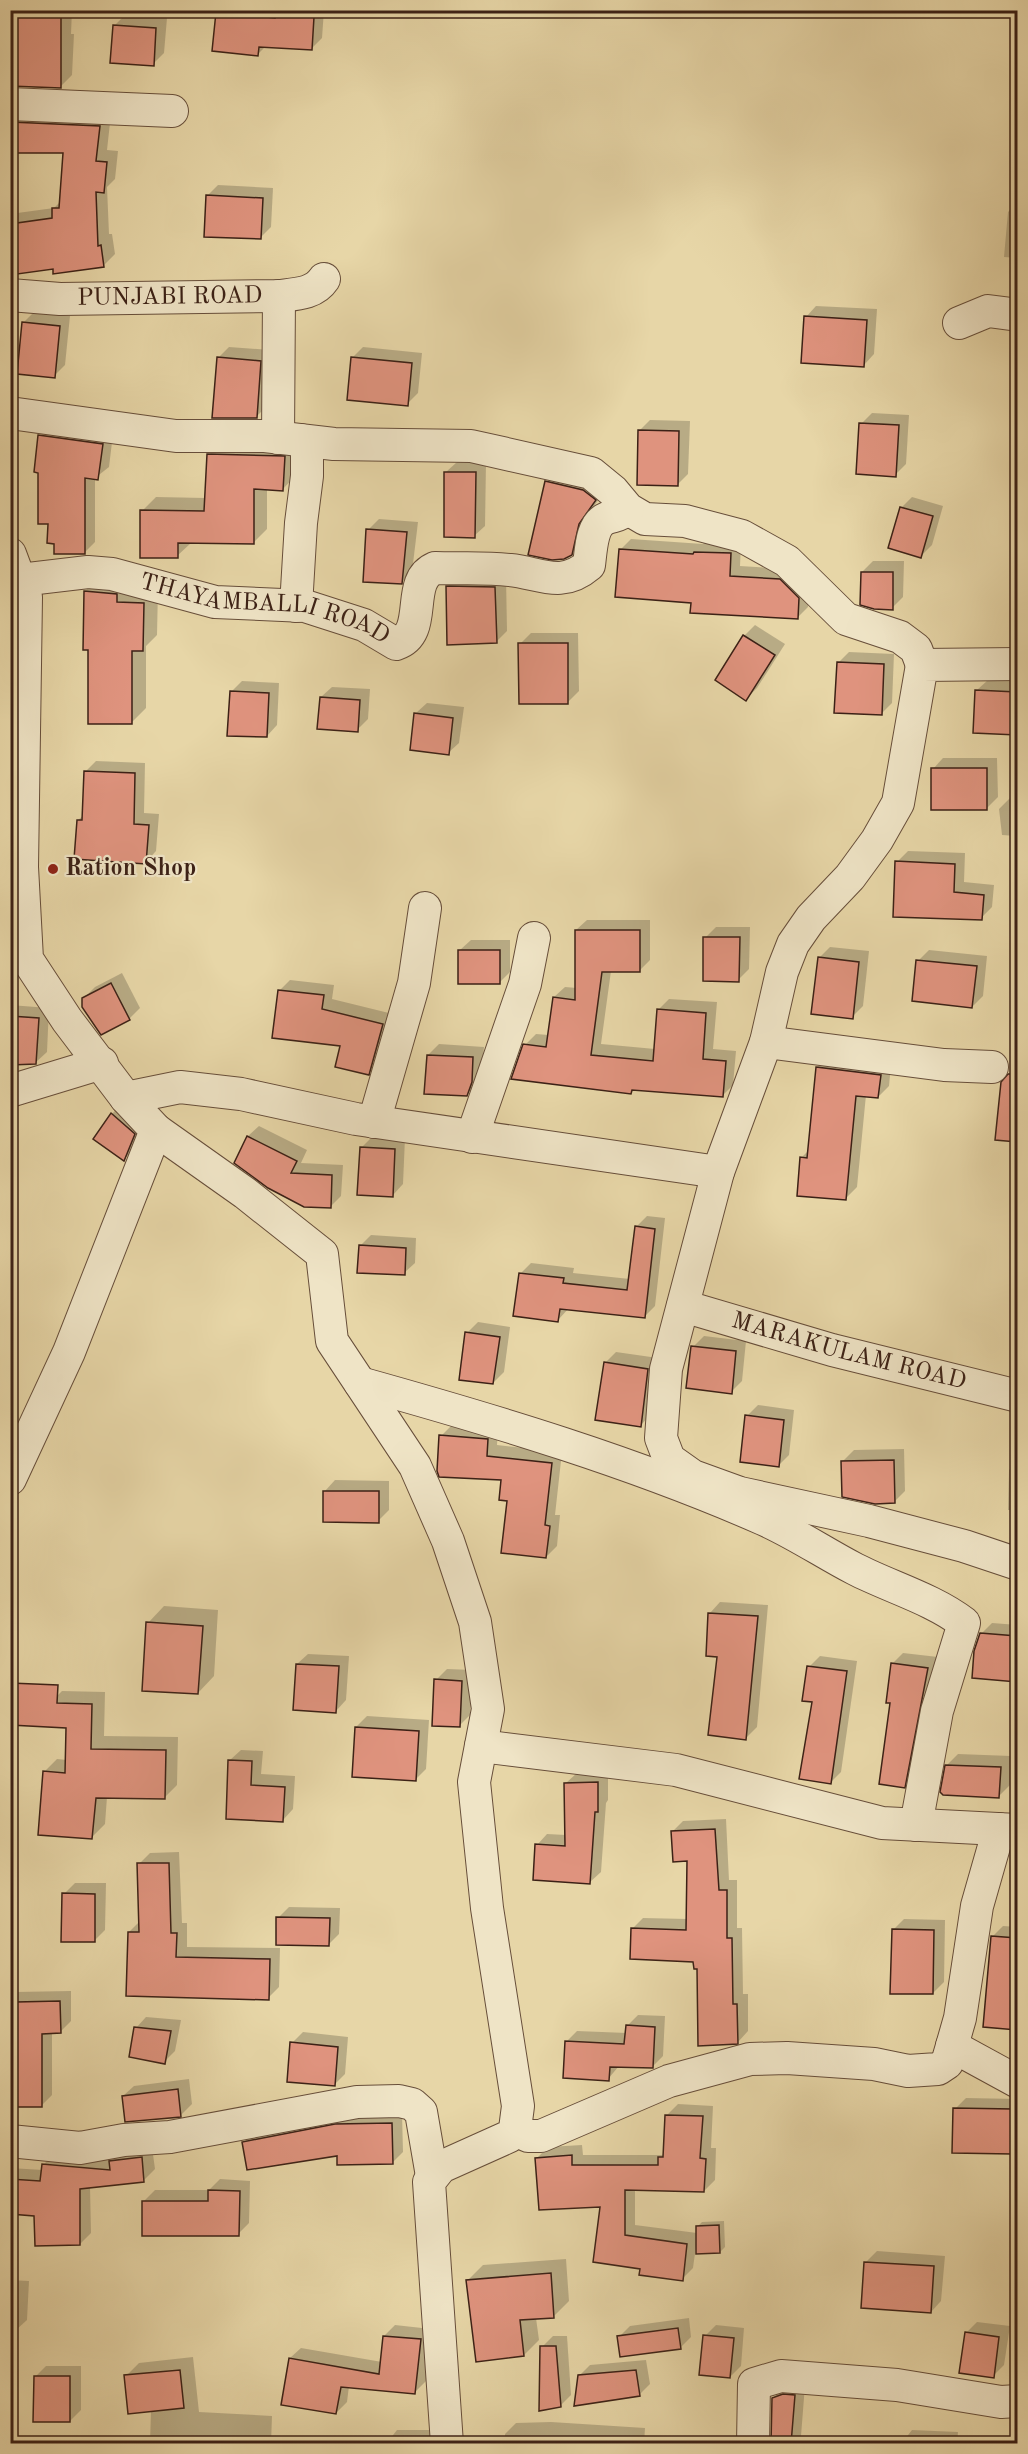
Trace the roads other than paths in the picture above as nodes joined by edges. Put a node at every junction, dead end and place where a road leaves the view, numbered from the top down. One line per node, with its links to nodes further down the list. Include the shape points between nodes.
1 (10, 104): 2 (street)
2 (171, 111)
3 (324, 279): 5 (street, PUNJABI ROAD, via 318,288)
4 (10, 295): 5 (street, PUNJABI ROAD, via 81,299)
5 (279, 296): 9 (street)
6 (1017, 315): 7 (street, via 988,311)
7 (958, 324)
8 (10, 412): 9 (street, via 176,436)
9 (290, 439): 10 (street, via 334,444 471,446 544,460 591,473); 12 (street, via 307,448)
10 (628, 509): 12 (street, THAYAMBALLI ROAD, via 598,525 589,565 578,575 547,579 511,570 435,568 426,572 413,628 404,641 396,644 342,616); 14 (street, via 645,519 685,521 742,536 787,561 846,619 900,637 916,648)
11 (15, 567): 12 (street, THAYAMBALLI ROAD, via 112,574 215,602); 18 (street, via 26,597 22,867 27,959)
12 (296, 606)
13 (1017, 664): 14 (street)
14 (922, 665): 17 (street, via 898,802 878,840 850,878 811,918 793,944 782,972)
15 (425, 908): 22 (street, via 414,983)
16 (534, 938): 24 (street, via 525,984)
17 (766, 1042): 19 (street, via 944,1065); 25 (street)
18 (102, 1063): 20 (street); 21 (street)
19 (992, 1067)
20 (10, 1091)
21 (126, 1098): 22 (street, via 180,1088 241,1094); 23 (street)
22 (374, 1122): 24 (street)
23 (156, 1130): 27 (street, via 322,1254 332,1341); 29 (street, via 69,1352)
24 (472, 1137): 25 (street)
25 (717, 1172): 26 (street)
26 (683, 1306): 28 (street, MARAKULAM ROAD, via 832,1350); 30 (street, via 666,1369 661,1438 669,1459 693,1476 740,1492 964,1546)
27 (360, 1383): 31 (street, via 415,1466 448,1541 475,1622 488,1709); 32 (street, via 615,1462 765,1520 854,1569 948,1611 964,1623 937,1711)
28 (1017, 1396)
29 (10, 1479)
30 (1017, 1564)
31 (481, 1746): 32 (street, via 676,1770 882,1823); 36 (street, via 474,1782 487,1908 517,2098)
32 (916, 1825): 33 (street)
33 (1008, 1829): 34 (street, via 977,1906)
34 (952, 2046): 35 (street); 36 (street, via 947,2063 938,2069 908,2071 874,2064 750,2059 669,2081 541,2136 528,2136)
35 (1017, 2082)
36 (515, 2129): 38 (street, via 510,2136 454,2160)
37 (10, 2141): 38 (street, via 80,2148 170,2137 357,2102 399,2100 421,2112)
38 (432, 2176): 40 (street, via 428,2188)
39 (1017, 2401): 41 (street, via 1001,2402 897,2385 781,2376 754,2384)
40 (447, 2444)
41 (753, 2444)

